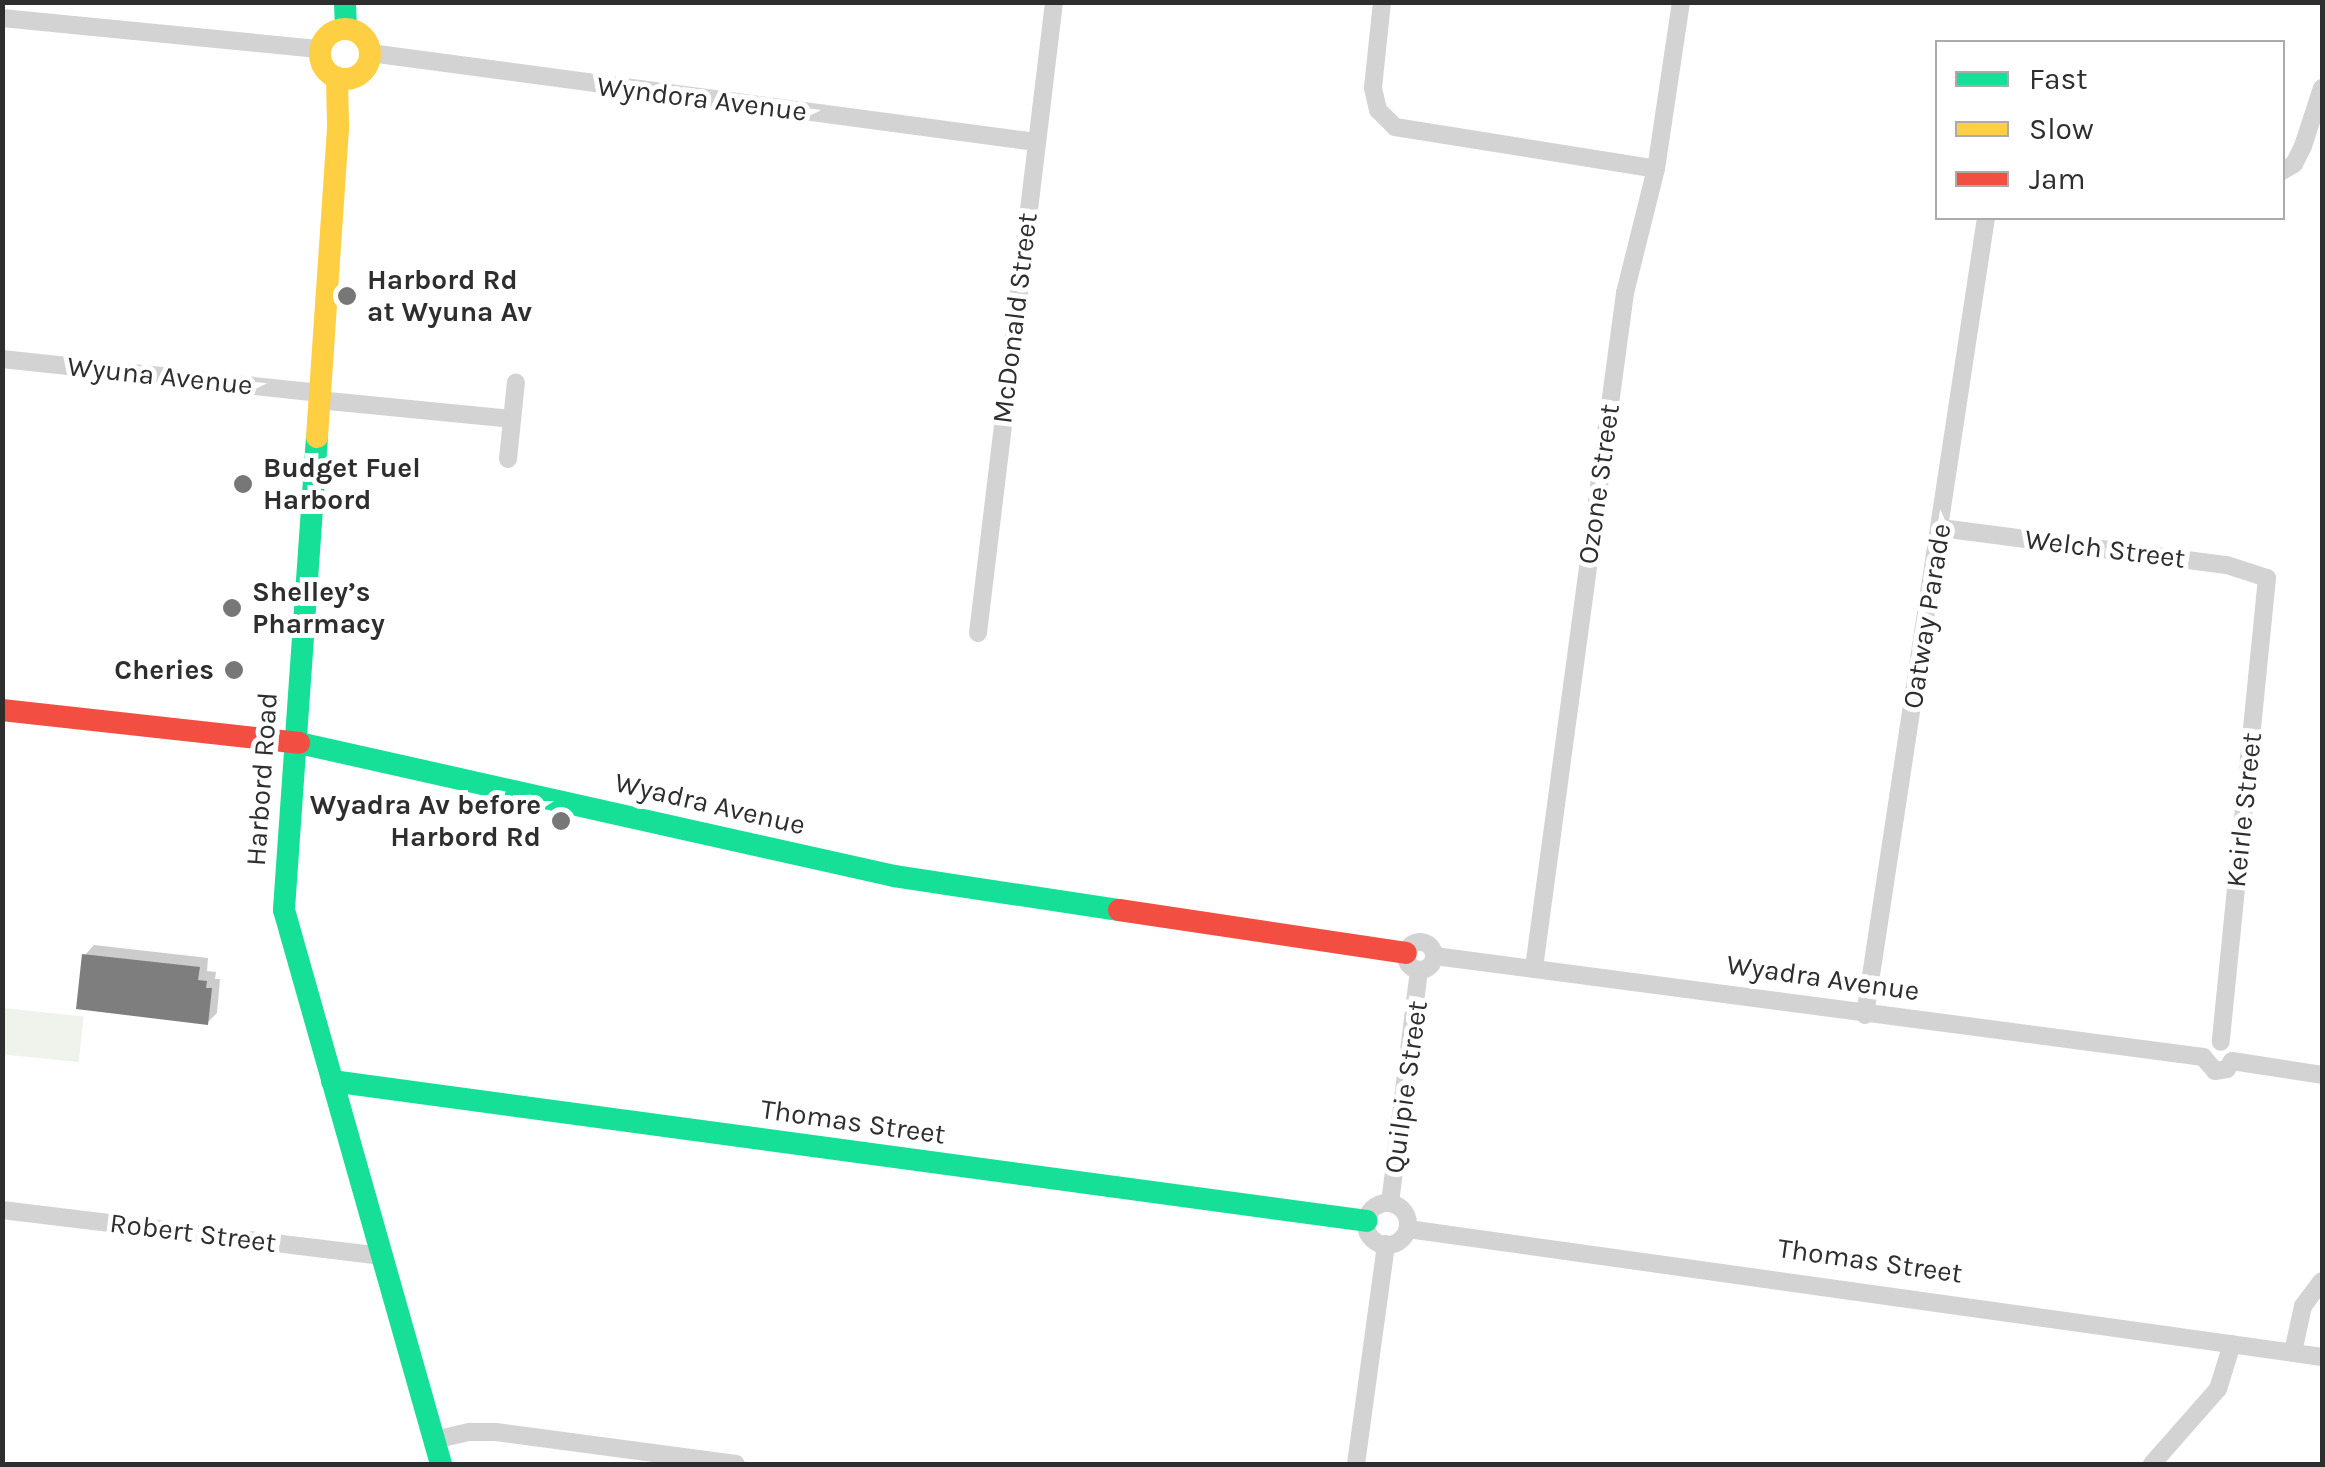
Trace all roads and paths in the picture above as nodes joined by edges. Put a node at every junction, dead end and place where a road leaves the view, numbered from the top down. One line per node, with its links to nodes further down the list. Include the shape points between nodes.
1 (344, 2): 6 (street)
2 (1054, 2): 11 (street, McDonald Street)
3 (1382, 2): 12 (street, via 1373,88 1378,110 1395,127)
4 (1681, 2): 12 (street, Ozone Street)
5 (2, 18): 7 (street)
6 (346, 29): 7 (street, via 328,36); 8 (street, via 365,40)
7 (320, 49): 9 (street, via 322,64)
8 (370, 53): 9 (street, via 362,72); 11 (street, Wyndora Avenue)
9 (337, 78): 17 (street, Harbord Road)
10 (2322, 88): 13 (street, via 2303,146)
11 (1036, 142): 22 (street, McDonald Street)
12 (1656, 168): 27 (street, Ozone Street, via 1625,293)
13 (2285, 169)
14 (1986, 220): 20 (street, Oatway Parade)
15 (2, 359): 17 (street, Wyuna Avenue)
16 (516, 382): 18 (street)
17 (318, 397): 18 (street, Wyuna Avenue); 24 (street, Harbord Road)
18 (512, 419): 19 (street)
19 (508, 460)
20 (1942, 528): 21 (street, Welch Street, via 2226,565); 28 (street, Oatway Parade)
21 (2267, 578): 29 (street, Keirle Street)
22 (978, 633)
23 (2, 710): 24 (street, Wyadra Avenue)
24 (295, 743): 26 (street, Wyadra Avenue, via 894,876); 33 (street, Harbord Road, via 284,910)
25 (1435, 956): 26 (street, via 1428,968); 26 (street, Wyadra Avenue, via 1419,941); 27 (street, Wyadra Avenue)
26 (1413, 962): 34 (street, Quilpie Street)
27 (1534, 968): 28 (street, Wyadra Avenue)
28 (1866, 1015): 30 (street, Wyadra Avenue)
29 (2220, 1042): 30 (street, via 2208,1045); 31 (street, via 2231,1049)
30 (2203, 1057): 31 (street, via 2214,1071)
31 (2232, 1061): 32 (street)
32 (2322, 1075)
33 (332, 1081): 36 (street, Thomas Street); 39 (street, Harbord Road)
34 (1390, 1203): 36 (street, via 1372,1210); 37 (street, via 1406,1215)
35 (2, 1210): 39 (street, Robert Street)
36 (1367, 1222): 38 (street, via 1370,1234)
37 (1408, 1229): 38 (street); 41 (street, Thomas Street)
38 (1386, 1244): 47 (street)
39 (384, 1256): 44 (street, Harbord Road)
40 (2322, 1280): 42 (street, via 2303,1306)
41 (2232, 1344): 42 (street, Thomas Street); 48 (street, via 2218,1389)
42 (2293, 1352): 43 (street, Thomas Street)
43 (2322, 1357)
44 (434, 1440): 45 (street, Harbord Road); 46 (street, via 496,1432)
45 (441, 1464)
46 (736, 1464)
47 (1356, 1464)
48 (2152, 1464)

